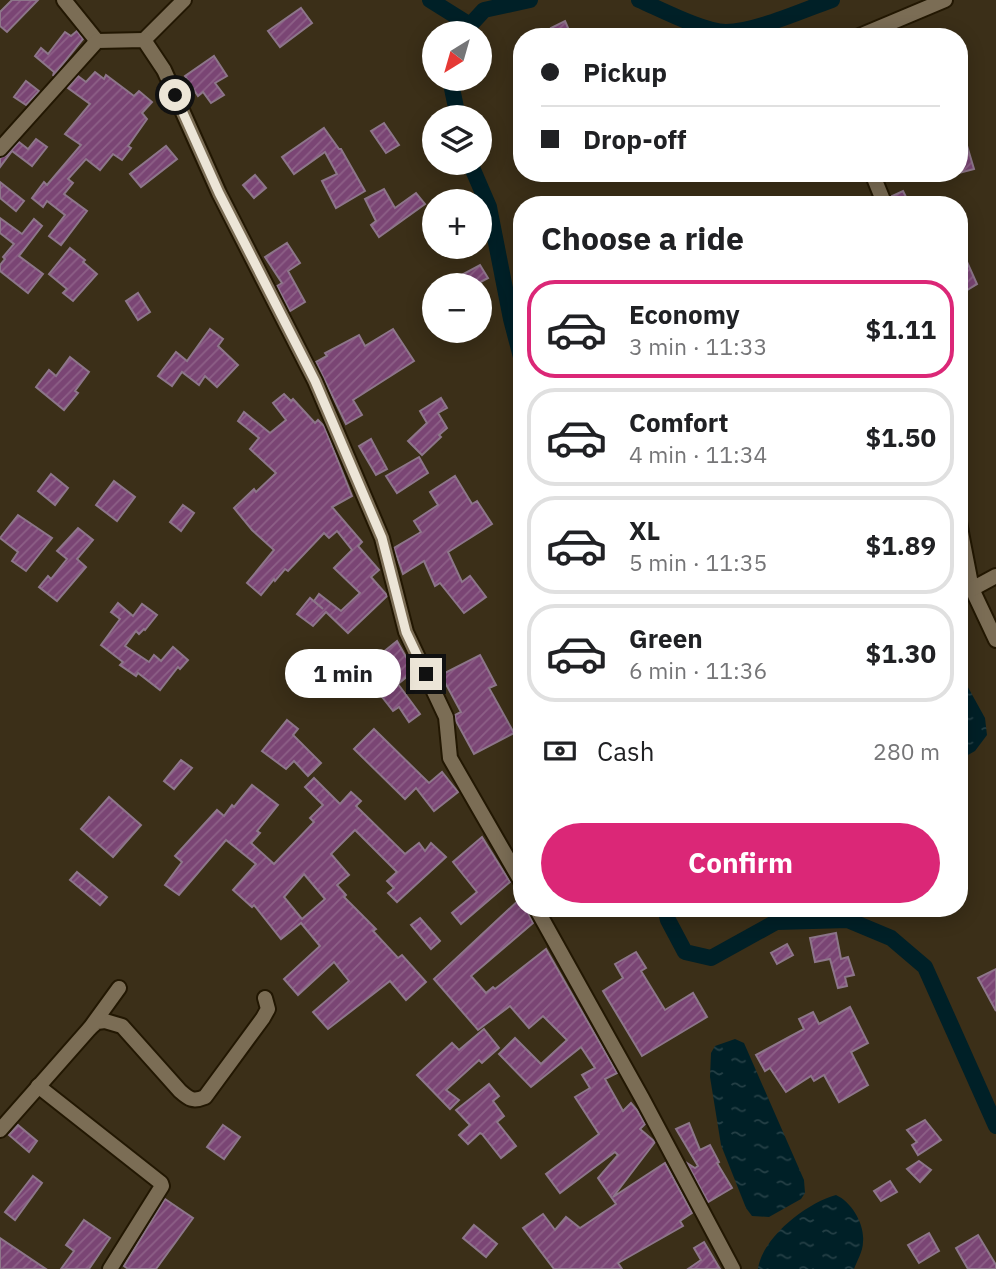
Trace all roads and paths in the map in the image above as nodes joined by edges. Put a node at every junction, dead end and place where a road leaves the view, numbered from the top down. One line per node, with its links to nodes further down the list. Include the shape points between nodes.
1 (64, 0): 6 (street)
2 (184, 0): 5 (street)
3 (945, 0): 4 (street)
4 (878, 28)
5 (144, 40): 6 (street); 12 (street, via 164,70 219,193 315,381 382,538 406,632 446,717 450,758)
6 (97, 41): 7 (street)
7 (0, 149)
8 (968, 568): 10 (street)
9 (996, 576): 10 (street)
10 (972, 589): 11 (street)
11 (996, 640)
12 (513, 867)
13 (541, 917): 20 (street)
14 (119, 988): 16 (street)
15 (265, 998): 16 (street, via 268,1009 263,1018 205,1097 197,1100 180,1091 122,1026 105,1021)
16 (90, 1028): 17 (street)
17 (38, 1086): 18 (street); 19 (street, via 161,1183)
18 (0, 1130)
19 (110, 1269)
20 (733, 1269)

